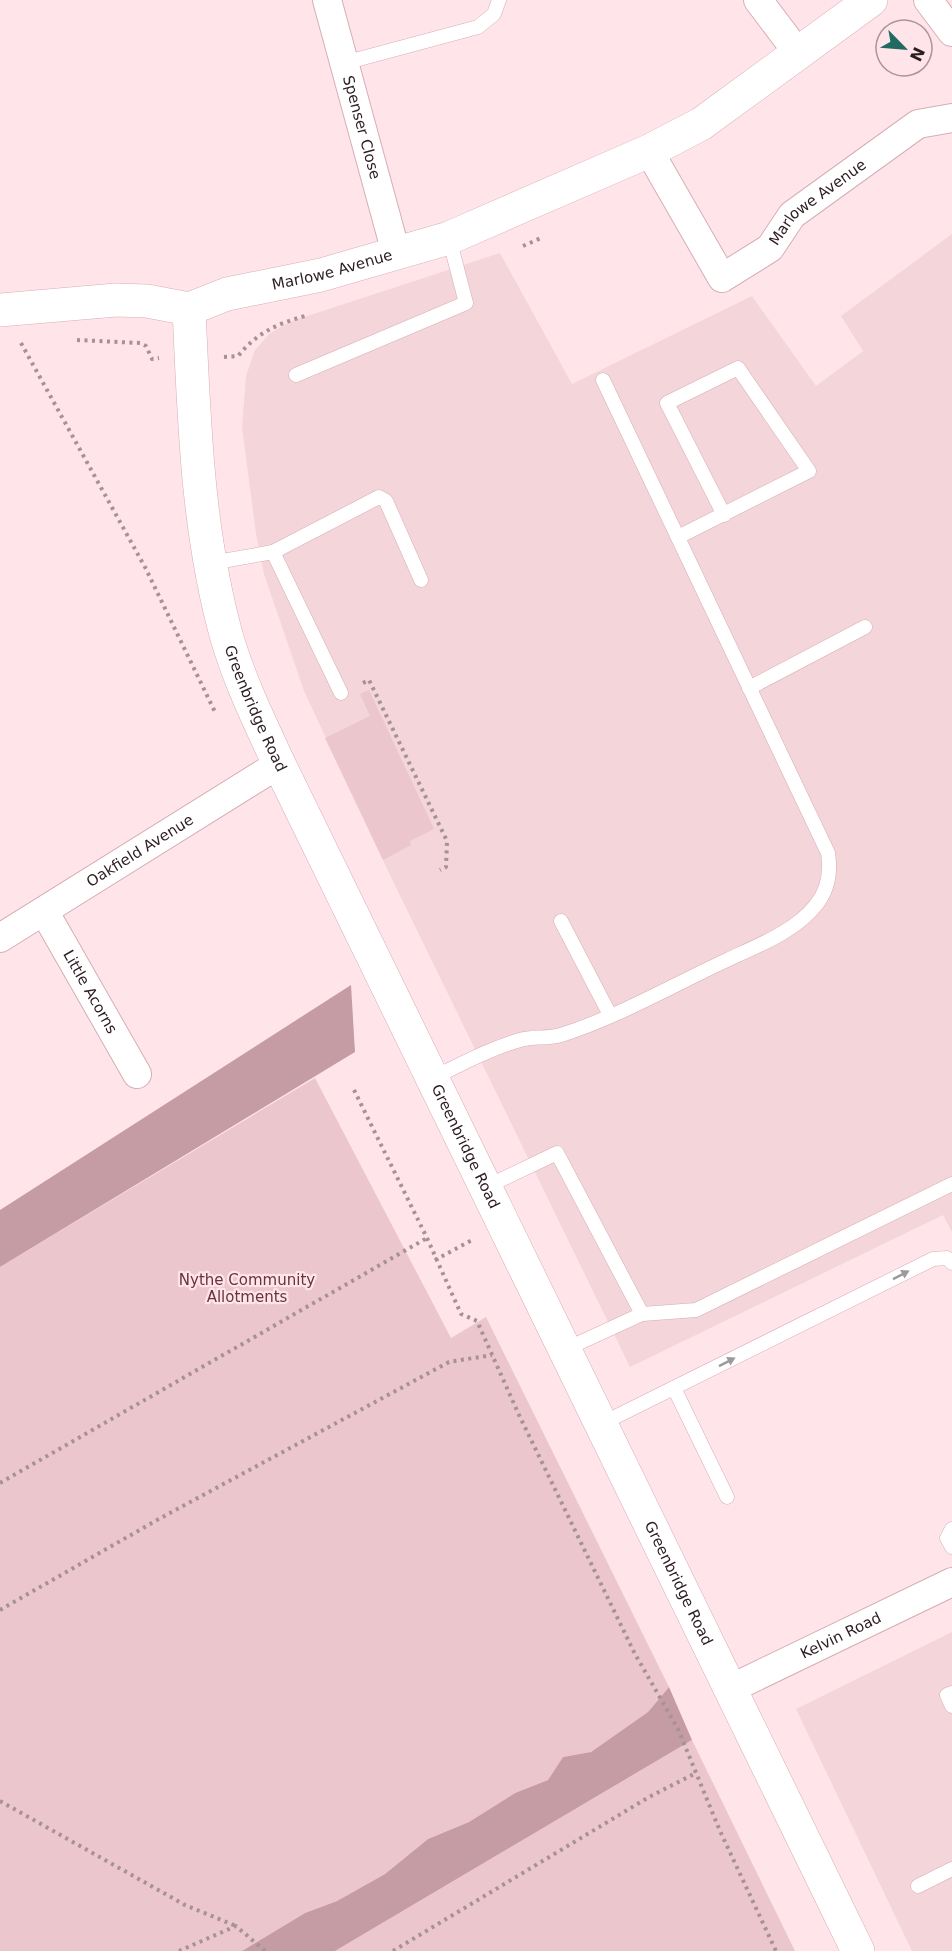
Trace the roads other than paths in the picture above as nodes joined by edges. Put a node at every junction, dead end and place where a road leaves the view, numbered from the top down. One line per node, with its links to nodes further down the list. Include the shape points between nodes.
1 (327, 0): 8 (street, Spenser Close)
2 (499, 0): 8 (lane, via 494,14 478,27)
3 (758, 0): 7 (street)
4 (871, 0): 7 (street, Marlowe Avenue)
5 (928, 0): 6 (street)
6 (952, 32)
7 (798, 53): 10 (street, Marlowe Avenue, via 725,108)
8 (344, 63): 12 (street, Spenser Close)
9 (952, 118): 10 (street, Marlowe Avenue, via 918,124 792,215 770,248 722,278)
10 (649, 151): 11 (street, Marlowe Avenue)
11 (449, 238): 12 (street, Marlowe Avenue); 15 (lane, via 466,303)
12 (396, 254): 13 (street, Marlowe Avenue, via 321,275 227,294)
13 (189, 309): 14 (street, via 116,300); 20 (street, Greenbridge Road, via 194,432)
14 (0, 310)
15 (296, 375)
16 (603, 380): 18 (lane)
17 (724, 515): 17 (lane, via 809,471 738,368 667,403); 18 (lane)
18 (678, 537): 23 (lane)
19 (273, 552): 20 (lane); 21 (lane, via 383,497); 24 (lane)
20 (211, 563): 25 (street, Greenbridge Road, via 227,637 241,679)
21 (421, 580)
22 (865, 627): 23 (lane)
23 (750, 688): 29 (lane, via 828,853 830,868 824,892 811,911 789,928)
24 (340, 693)
25 (279, 764): 26 (street, Oakfield Avenue); 31 (street, Greenbridge Road)
26 (44, 911): 28 (street, Oakfield Avenue); 30 (street, Little Acorns)
27 (561, 921): 29 (lane)
28 (0, 938)
29 (610, 1015): 31 (lane, via 560,1035 497,1047)
30 (138, 1074)
31 (433, 1078): 33 (street, Greenbridge Road)
32 (952, 1184): 35 (lane, via 696,1310)
33 (486, 1187): 35 (lane, via 557,1153); 36 (street, Greenbridge Road)
34 (952, 1263): 37 (lane, one-way to 34, via 933,1259 947,1258)
35 (642, 1314): 36 (lane)
36 (566, 1349): 38 (street, Greenbridge Road)
37 (674, 1388): 38 (lane); 39 (lane)
38 (601, 1424): 43 (street, Greenbridge Road)
39 (727, 1497)
40 (952, 1528): 41 (lane, via 947,1538)
41 (952, 1547)
42 (952, 1582): 43 (street, Kelvin Road)
43 (730, 1689): 48 (street, Greenbridge Road)
44 (952, 1693): 45 (lane, via 947,1695)
45 (952, 1706)
46 (952, 1869): 47 (lane)
47 (918, 1886)
48 (858, 1951)

